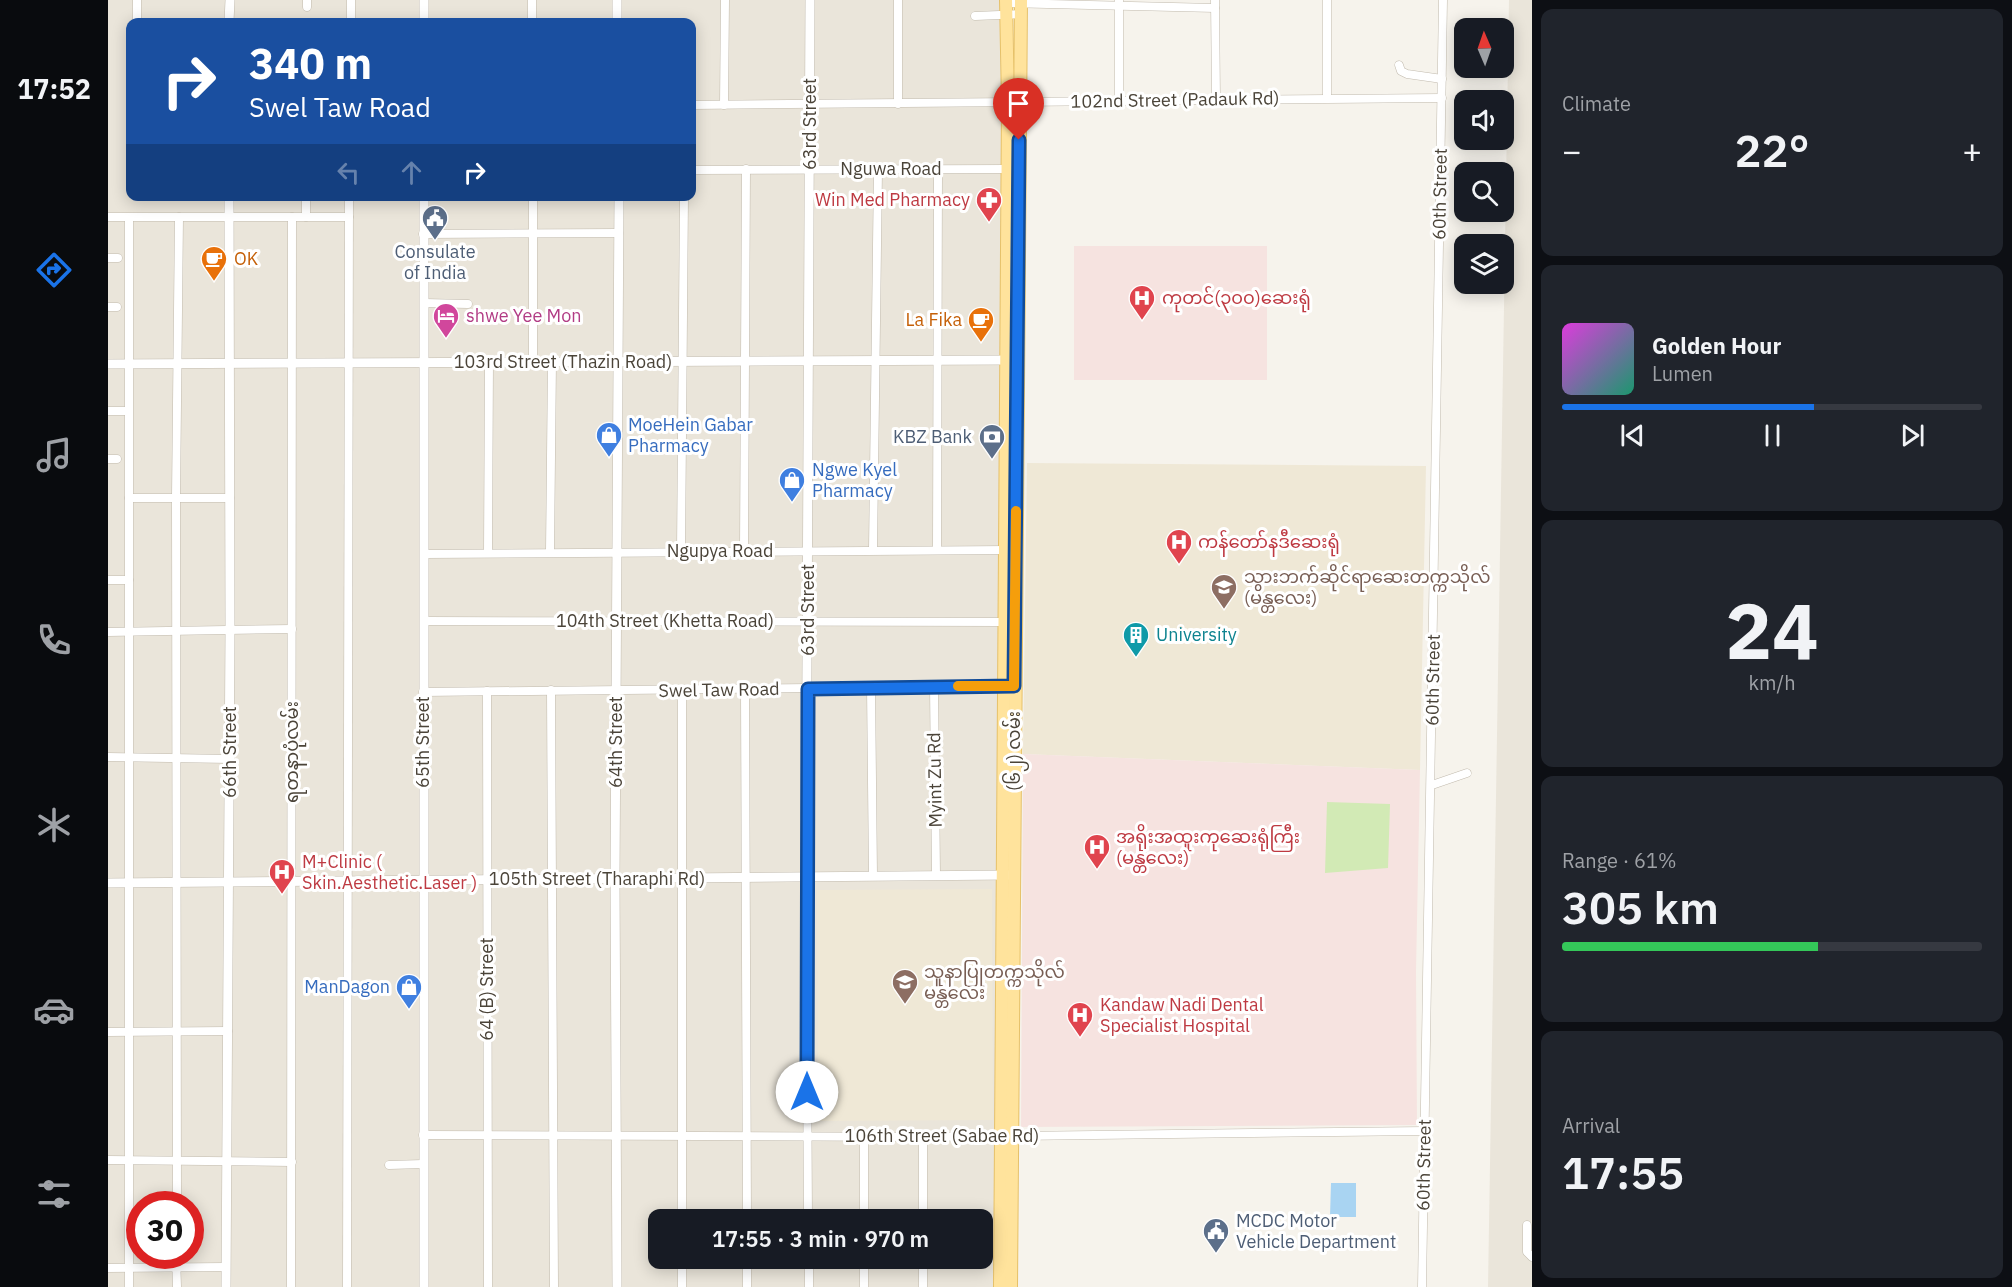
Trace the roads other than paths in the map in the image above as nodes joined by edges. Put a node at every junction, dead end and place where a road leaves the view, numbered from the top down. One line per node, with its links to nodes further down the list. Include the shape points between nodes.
1 (137, 0): 17 (street)
2 (230, 0): 18 (street)
3 (351, 0): 19 (street)
4 (424, 0): 20 (street)
5 (532, 0): 21 (street)
6 (617, 0): 22 (street)
7 (725, 0): 33 (street)
8 (810, 0): 30 (street, 63rd Street)
9 (898, 0): 31 (street)
10 (1327, 0): 25 (street)
11 (1443, 0): 24 (street, 60th Street)
12 (1119, 3): 13 (street); 15 (street); 28 (street)
13 (1215, 4): 27 (street)
14 (1006, 6): 15 (street); 15 (street); 16 (street); 29 (main road, (၆၂) လမ်း)
15 (1021, 6): 29 (main road, (၆၂) လမ်း)
16 (975, 16)
17 (137, 18)
18 (230, 18)
19 (351, 18)
20 (424, 18)
21 (532, 18)
22 (617, 18)
23 (1399, 65): 24 (street, via 1407,74)
24 (1442, 79): 26 (street, 60th Street)
25 (1327, 98): 26 (street, 102nd Street (Padauk Rd)); 27 (street, 102nd Street (Padauk Rd))
26 (1442, 98): 121 (street, 60th Street)
27 (1216, 99): 28 (street, 102nd Street (Padauk Rd))
28 (1119, 101): 29 (street, 102nd Street (Padauk Rd))
29 (1014, 103): 31 (street, 102nd Street (Padauk Rd)); 37 (main road, (၆၂) လမ်း)
30 (809, 104): 31 (street, 102nd Street (Padauk Rd)); 33 (street, 102nd Street (Padauk Rd)); 35 (street, 63rd Street)
31 (898, 104)
32 (696, 105): 33 (street, 102nd Street (Padauk Rd))
33 (724, 105)
34 (746, 169): 35 (street, Nguwa Road); 38 (street, Nguwa Road); 70 (street)
35 (810, 169): 39 (street, Nguwa Road); 71 (street, 63rd Street)
36 (938, 169): 37 (street, Nguwa Road); 39 (street, Nguwa Road); 64 (street)
37 (1012, 169): 63 (main road, (၆၂) လမ်း)
38 (696, 170)
39 (878, 170): 72 (street)
40 (229, 201): 49 (street, 66th Street)
41 (306, 201): 51 (street)
42 (350, 201): 52 (street)
43 (424, 201): 56 (street, 65th Street)
44 (533, 201): 54 (street)
45 (619, 201): 55 (street, 64th Street)
46 (684, 201): 69 (street)
47 (108, 217): 53 (street)
48 (179, 217): 49 (street); 53 (street); 75 (street)
49 (229, 217): 50 (street); 76 (street, 66th Street)
50 (292, 217): 51 (street); 77 (street, ရတနာပုံလမ်း)
51 (306, 217): 52 (street)
52 (349, 217): 73 (street)
53 (129, 218): 79 (street)
54 (533, 233): 55 (street); 56 (street); 66 (street)
55 (619, 233): 68 (street, 64th Street)
56 (423, 234): 59 (street, 65th Street)
57 (108, 258): 58 (street)
58 (118, 258)
59 (424, 303): 60 (street); 74 (street, 65th Street)
60 (468, 304)
61 (108, 307): 62 (street)
62 (117, 307)
63 (1011, 359): 64 (street, 103rd Street (Thazin Road)); 88 (main road, (၆၂) လမ်း)
64 (939, 360): 72 (street, 103rd Street (Thazin Road)); 85 (street)
65 (489, 361): 66 (street, 103rd Street (Thazin Road)); 74 (street, 103rd Street (Thazin Road)); 93 (street)
66 (533, 361): 67 (street, 103rd Street (Thazin Road))
67 (552, 361): 68 (street, 103rd Street (Thazin Road)); 91 (street)
68 (619, 361): 69 (street, 103rd Street (Thazin Road)); 89 (street, 64th Street)
69 (684, 361): 70 (street, 103rd Street (Thazin Road)); 92 (street)
70 (744, 361): 71 (street, 103rd Street (Thazin Road)); 90 (street)
71 (809, 361): 72 (street, 103rd Street (Thazin Road)); 86 (street, 63rd Street)
72 (874, 361): 87 (street)
73 (348, 362): 74 (street, 103rd Street (Thazin Road)); 77 (street, 103rd Street (Thazin Road)); 131 (street)
74 (422, 362): 94 (street, 65th Street)
75 (177, 363): 76 (street, 103rd Street (Thazin Road)); 79 (street, 103rd Street (Thazin Road)); 82 (street)
76 (229, 363): 77 (street, 103rd Street (Thazin Road)); 84 (street, 66th Street)
77 (292, 363): 102 (street, ရတနာပုံလမ်း)
78 (108, 364): 79 (street, 103rd Street (Thazin Road))
79 (128, 364): 81 (street)
80 (108, 411): 81 (street)
81 (128, 411): 83 (street)
82 (176, 497): 83 (street); 84 (street); 103 (street)
83 (129, 498): 96 (street)
84 (230, 498): 101 (street, 66th Street)
85 (937, 549): 87 (street, Ngupya Road); 88 (street, Ngupya Road)
86 (808, 550): 87 (street, Ngupya Road); 90 (street, Ngupya Road); 99 (street, 63rd Street)
87 (873, 550)
88 (1010, 550): 100 (main road, (၆၂) လမ်း)
89 (619, 551): 91 (street, Ngupya Road); 92 (street, Ngupya Road); 98 (street, 64th Street)
90 (744, 551): 92 (street, Ngupya Road)
91 (550, 552): 93 (street, Ngupya Road)
92 (681, 552)
93 (488, 553): 94 (street, Ngupya Road)
94 (424, 554): 97 (street, 65th Street)
95 (108, 580): 96 (street)
96 (129, 580): 105 (street)
97 (424, 621): 98 (street, 104th Street (Khetta Road)); 115 (street, 65th Street)
98 (619, 621): 99 (street, 104th Street (Khetta Road)); 113 (street, 64th Street)
99 (808, 621): 100 (street, 104th Street (Khetta Road)); 109 (street, 63rd Street)
100 (1009, 622): 107 (main road, (၆၂) လမ်း)
101 (230, 630): 102 (street); 103 (street); 119 (street, 66th Street)
102 (292, 630): 133 (street, ရတနာပုံလမ်း)
103 (175, 631): 105 (street); 118 (street)
104 (108, 632): 105 (street)
105 (129, 632): 117 (street)
106 (934, 686): 107 (street, Swel Taw Road); 108 (street, Swel Taw Road); 122 (street, Myint Zu Rd)
107 (1009, 686): 123 (main road, (၆၂) လမ်း)
108 (871, 687): 109 (street, Swel Taw Road); 124 (street)
109 (808, 689): 111 (street, Swel Taw Road); 125 (street, 63rd Street)
110 (551, 690): 112 (street, Swel Taw Road); 113 (street, Swel Taw Road); 128 (street)
111 (746, 690): 114 (street, Swel Taw Road); 126 (street)
112 (487, 691): 115 (street, Swel Taw Road); 127 (street, 64 (B) Street)
113 (617, 691): 114 (street, Swel Taw Road); 129 (street, 64th Street)
114 (682, 691): 130 (street)
115 (423, 692): 132 (street, 65th Street)
116 (108, 757): 117 (street)
117 (128, 757): 118 (street); 137 (street)
118 (176, 758): 119 (street); 134 (street)
119 (230, 759): 135 (street, 66th Street)
120 (1467, 773): 121 (street)
121 (1432, 785): 142 (street, 60th Street)
122 (936, 875): 123 (street, 105th Street (Tharaphi Rd)); 124 (street, 105th Street (Tharaphi Rd))
123 (1009, 875): 149 (main road, (၆၂) လမ်း)
124 (873, 876): 125 (street, 105th Street (Tharaphi Rd))
125 (806, 877): 126 (street, 105th Street (Tharaphi Rd)); 150 (street, 63rd Street)
126 (744, 878): 130 (street, 105th Street (Tharaphi Rd)); 148 (street)
127 (486, 879): 128 (street, 105th Street (Tharaphi Rd)); 132 (street, 105th Street (Tharaphi Rd)); 147 (street, 64 (B) Street)
128 (552, 879): 129 (street, 105th Street (Tharaphi Rd)); 143 (street)
129 (615, 879): 130 (street, 105th Street (Tharaphi Rd)); 145 (street, 64th Street)
130 (682, 879): 146 (street)
131 (347, 880): 132 (street, 105th Street (Tharaphi Rd)); 133 (street, 105th Street (Tharaphi Rd)); 184 (street)
132 (422, 880): 144 (street, 65th Street)
133 (292, 881): 135 (street, 105th Street (Tharaphi Rd)); 157 (street, ရတနာပုံလမ်း)
134 (176, 882): 135 (street, 105th Street (Tharaphi Rd)); 137 (street, 105th Street (Tharaphi Rd)); 138 (street)
135 (229, 882): 139 (street, 66th Street)
136 (108, 883): 137 (street, 105th Street (Tharaphi Rd))
137 (127, 883): 141 (street)
138 (178, 1031): 139 (street); 141 (street); 155 (street)
139 (228, 1031): 156 (street, 66th Street)
140 (108, 1032): 141 (street)
141 (127, 1032): 154 (street)
142 (1425, 1131): 149 (street, 106th Street (Sabae Rd)); 196 (street, 60th Street)
143 (554, 1134): 145 (street, 106th Street (Sabae Rd)); 147 (street, 106th Street (Sabae Rd)); 187 (street)
144 (423, 1135): 147 (street, 106th Street (Sabae Rd)); 158 (street, 65th Street)
145 (618, 1135): 146 (street, 106th Street (Sabae Rd)); 188 (street, 64th Street)
146 (681, 1135): 148 (street, 106th Street (Sabae Rd)); 162 (street)
147 (488, 1136): 186 (street, 64 (B) Street)
148 (748, 1136): 150 (street, 106th Street (Sabae Rd)); 163 (street)
149 (1007, 1136): 152 (street, 106th Street (Sabae Rd)); 194 (main road, (၆၂) လမ်း); 195 (main road, (၆၂) လမ်း)
150 (807, 1137): 151 (street, 106th Street (Sabae Rd)); 164 (street, 63rd Street)
151 (864, 1137): 152 (street, 106th Street (Sabae Rd)); 165 (street)
152 (923, 1137): 166 (street)
153 (108, 1160): 154 (street)
154 (128, 1161): 155 (street); 160 (street)
155 (178, 1161): 156 (street); 161 (street)
156 (227, 1161): 157 (street); 170 (street, 66th Street)
157 (292, 1162): 183 (street, ရတနာပုံလမ်း)
158 (423, 1164): 159 (street); 185 (street, 65th Street)
159 (388, 1165)
160 (128, 1191)
161 (177, 1191)
162 (682, 1209)
163 (747, 1209)
164 (808, 1209)
165 (864, 1209)
166 (923, 1209)
167 (1527, 1226): 168 (street, via 1527,1252)
168 (1532, 1257)
169 (204, 1267): 170 (street)
170 (226, 1267): 182 (street, 66th Street)
171 (108, 1268): 172 (street)
172 (126, 1269)
173 (129, 1269): 180 (street)
174 (176, 1269): 181 (street)
175 (682, 1269): 189 (street)
176 (747, 1269): 190 (street)
177 (809, 1269): 191 (street)
178 (864, 1269): 192 (street)
179 (923, 1269): 193 (street)
180 (129, 1287)
181 (177, 1287)
182 (226, 1287)
183 (291, 1287)
184 (347, 1287)
185 (424, 1287)
186 (488, 1287)
187 (554, 1287)
188 (617, 1287)
189 (682, 1287)
190 (747, 1287)
191 (809, 1287)
192 (864, 1287)
193 (923, 1287)
194 (1000, 1287)
195 (1011, 1287)
196 (1422, 1287)

